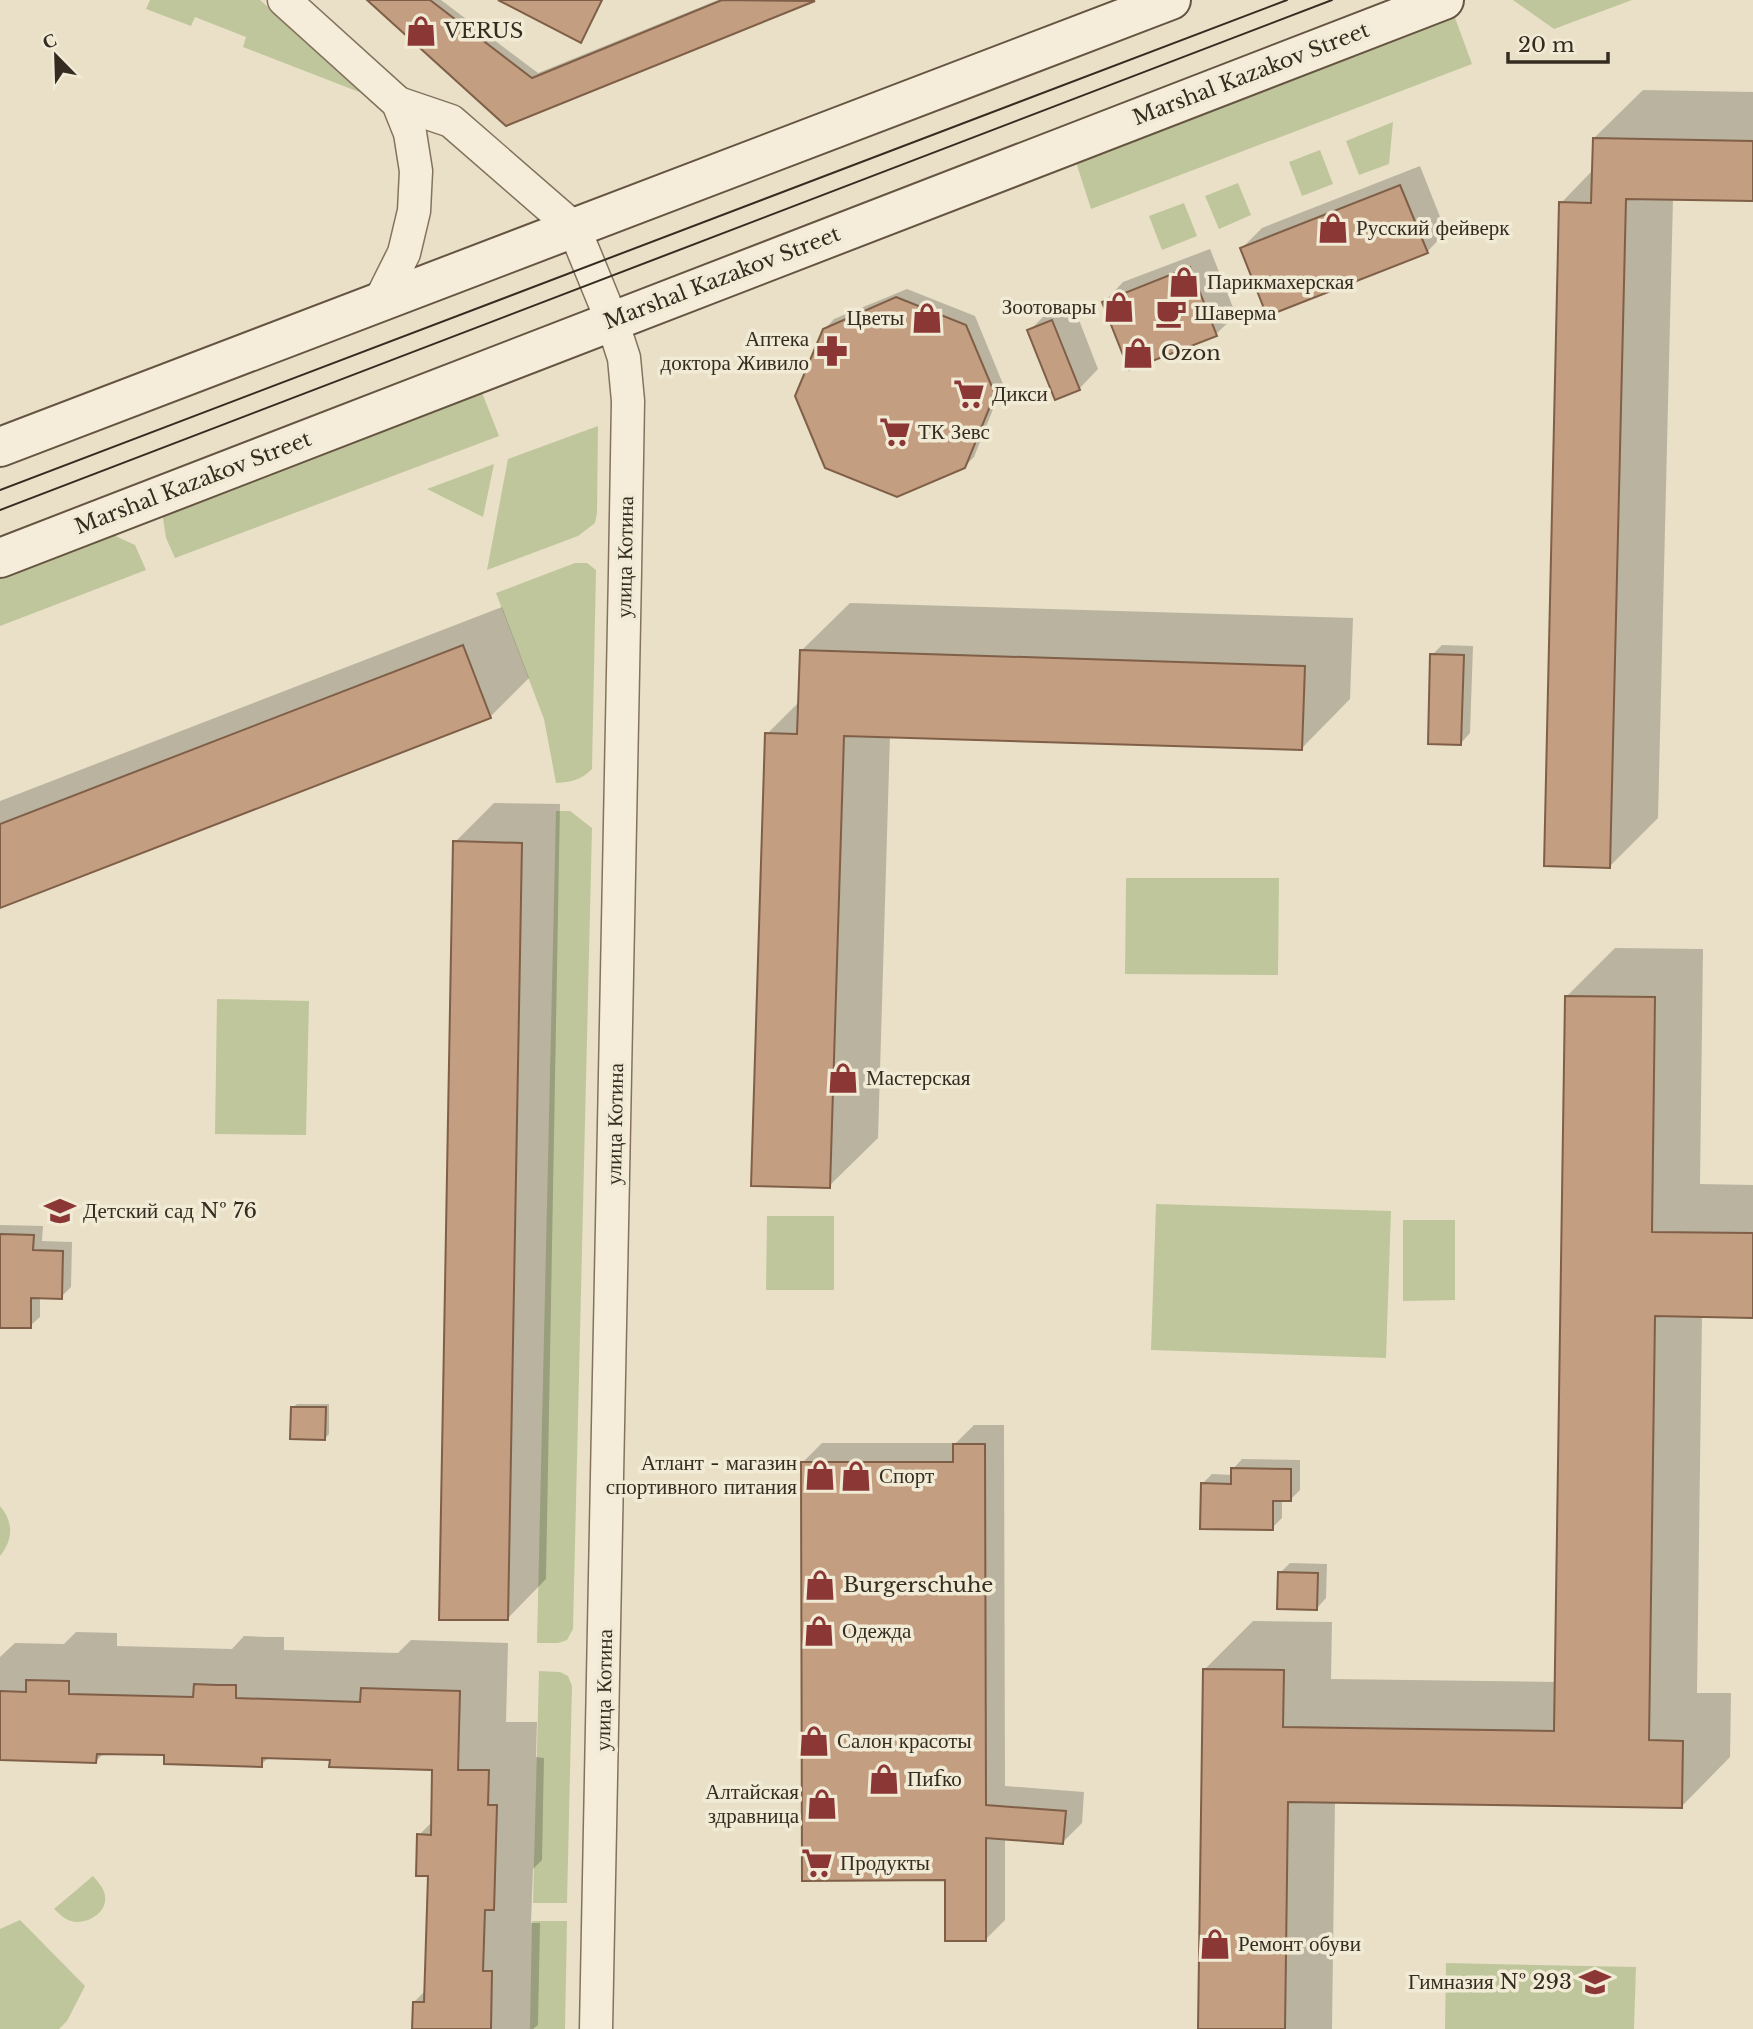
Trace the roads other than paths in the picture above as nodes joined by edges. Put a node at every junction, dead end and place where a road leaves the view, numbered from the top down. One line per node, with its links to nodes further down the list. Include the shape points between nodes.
1 (284, 0): 4 (street)
2 (1171, 0): 5 (main road)
3 (1444, 0): 7 (main road, Marshal Kazakov Street)
4 (398, 103): 5 (street, via 451,121); 6 (street, via 411,133 416,170 414,211 404,253)
5 (574, 228): 6 (main road); 7 (street, улица Котина)
6 (380, 301): 8 (main road)
7 (612, 321): 9 (main road, Marshal Kazakov Street); 10 (street, улица Котина, via 624,358 628,401)
8 (0, 447)
9 (0, 558)
10 (596, 2029)

